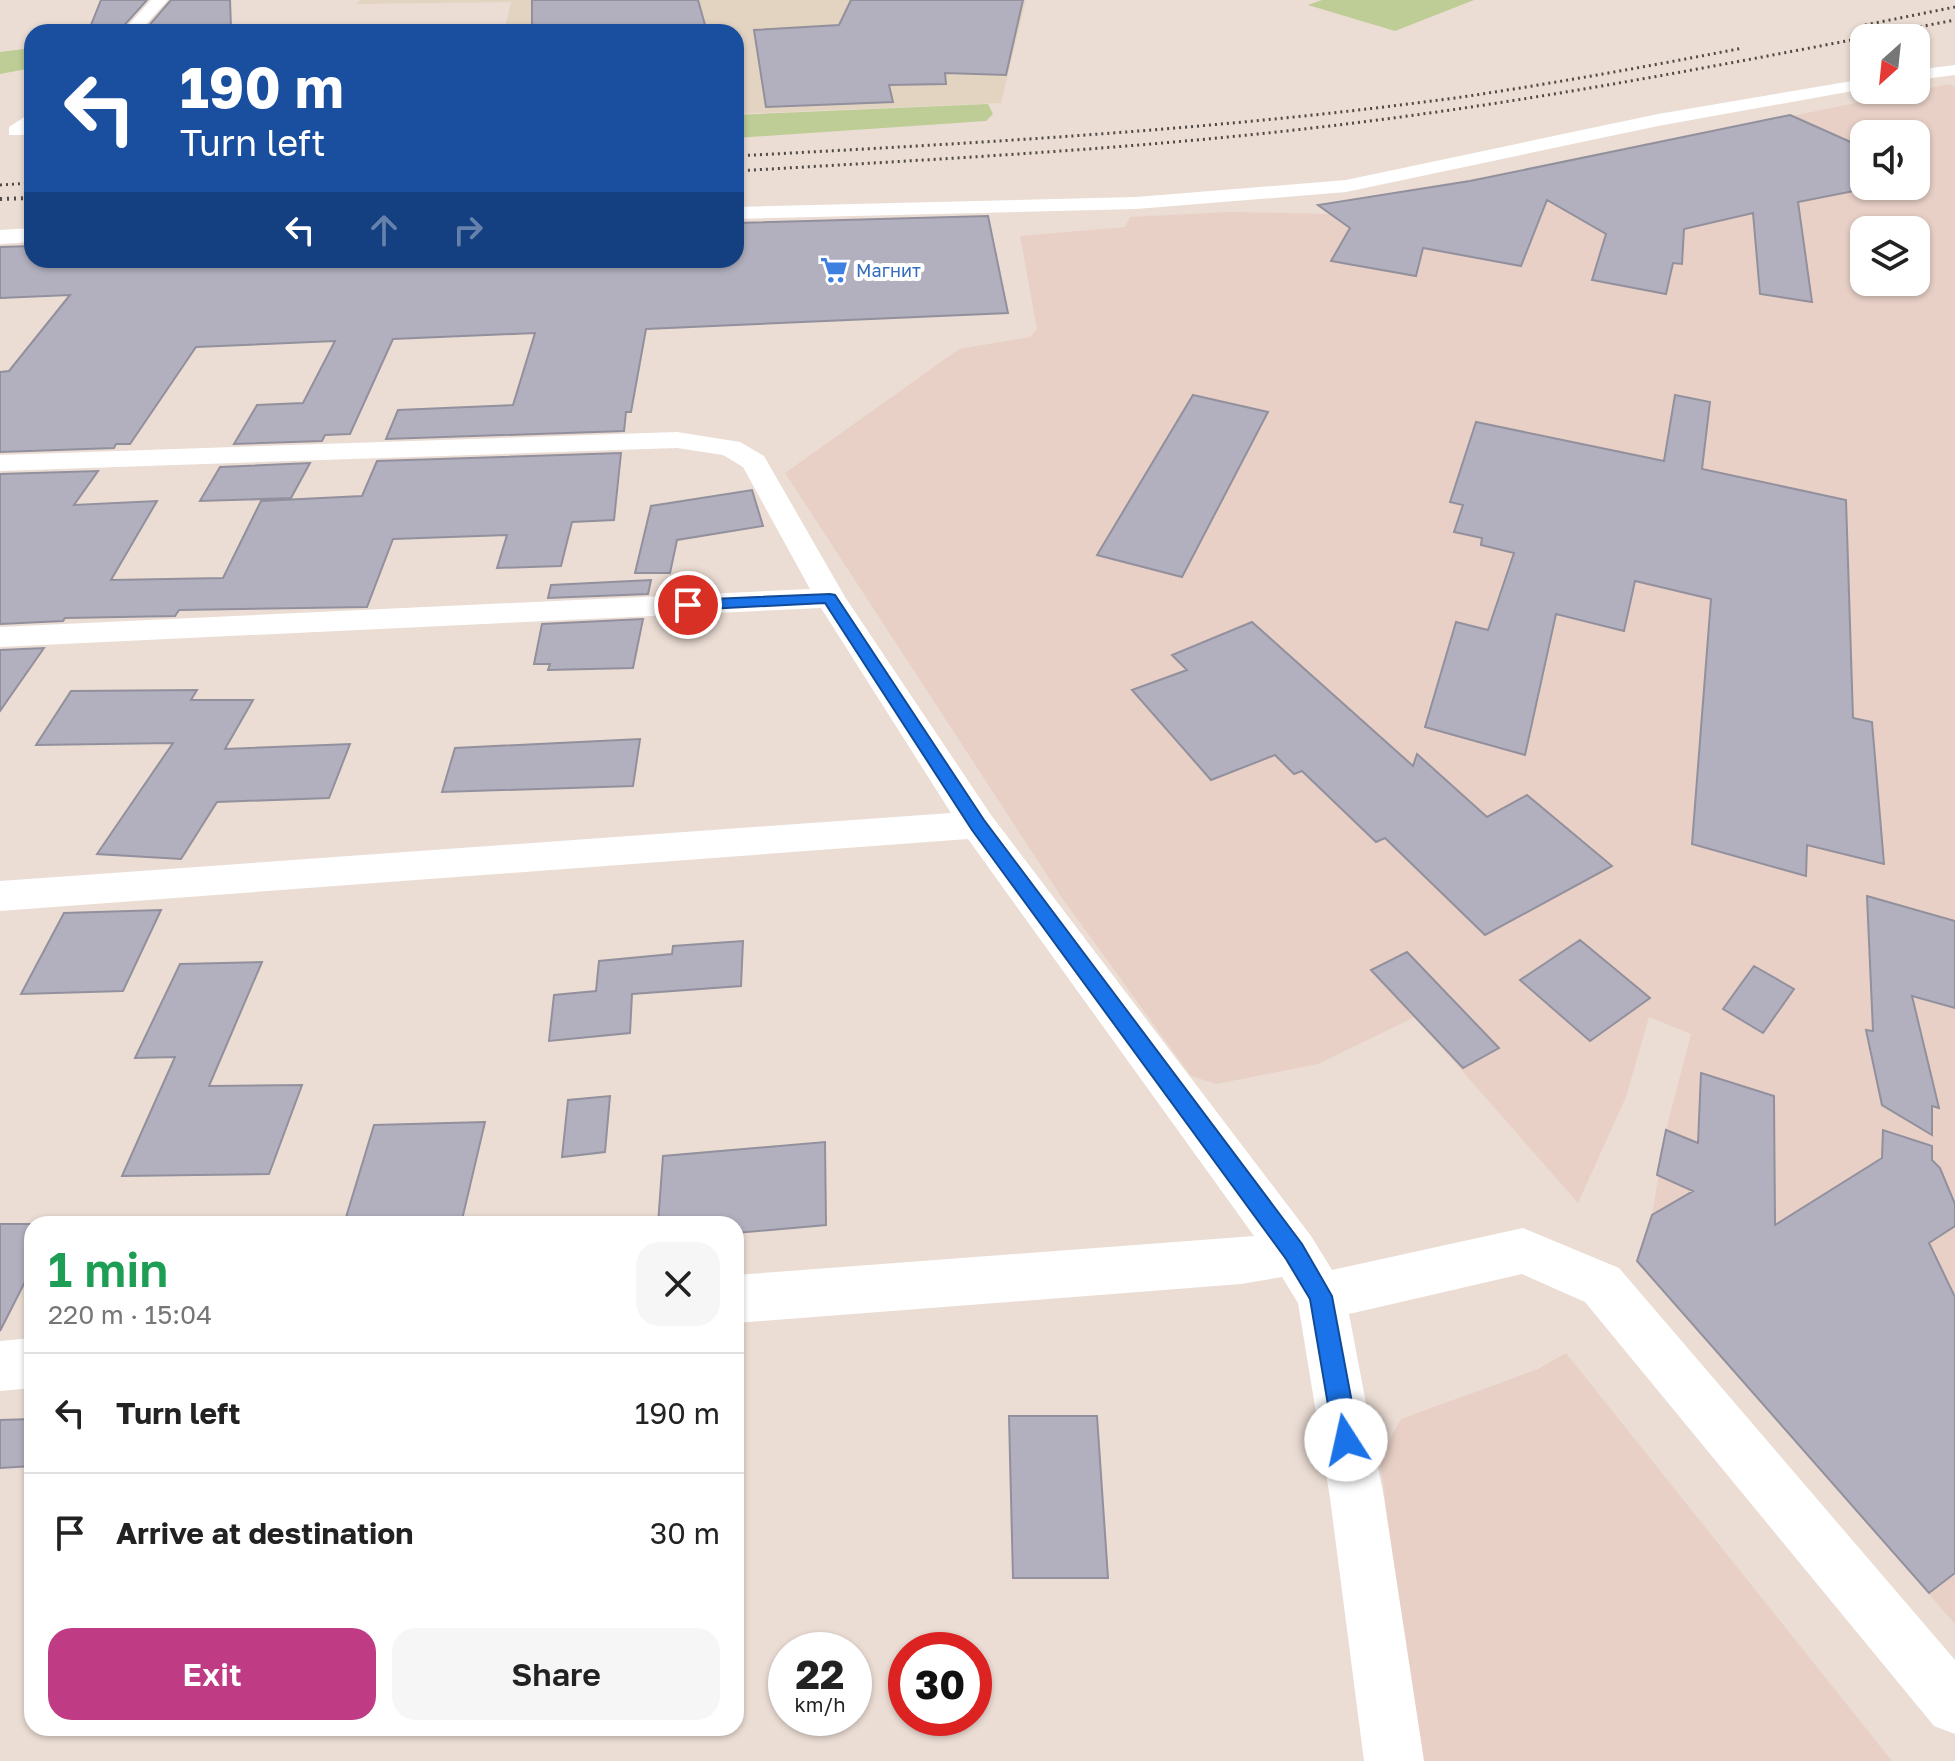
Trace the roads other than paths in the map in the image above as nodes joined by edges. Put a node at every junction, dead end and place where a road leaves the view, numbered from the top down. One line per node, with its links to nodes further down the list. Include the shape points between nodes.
1 (160, 0): 2 (street)
2 (138, 24)
3 (1955, 70): 4 (street)
4 (1930, 73)
5 (1850, 86): 8 (street, via 1658,120 1346,186 1136,203)
6 (24, 124): 7 (street)
7 (16, 131)
8 (744, 213)
9 (24, 236): 10 (street)
10 (0, 237)
11 (0, 463): 12 (street, via 677,440 730,448 754,462)
12 (830, 598): 13 (street); 14 (street)
13 (0, 637)
14 (978, 825): 15 (street); 16 (street)
15 (0, 896)
16 (1307, 1274): 17 (street, via 1241,1261); 20 (street, via 1523,1251 1602,1285); 21 (street, via 1357,1498)
17 (744, 1298)
18 (24, 1364): 19 (street)
19 (0, 1366)
20 (1955, 1705)
21 (1394, 1761)

